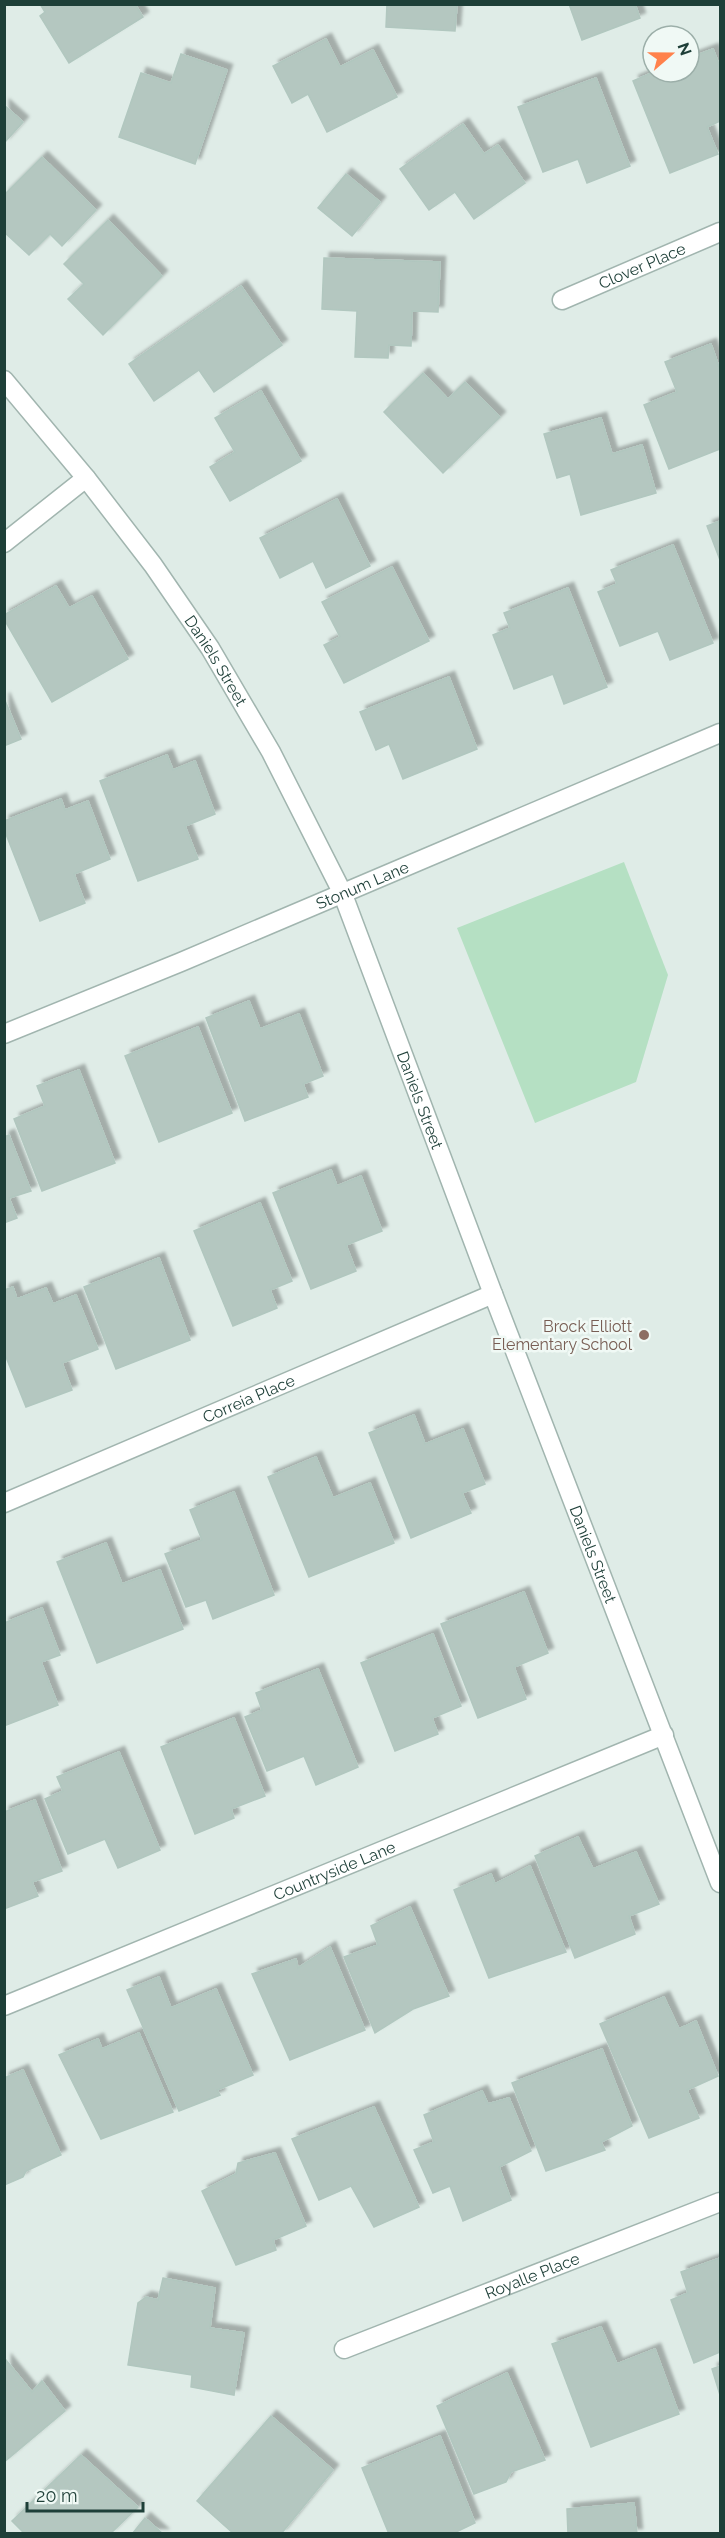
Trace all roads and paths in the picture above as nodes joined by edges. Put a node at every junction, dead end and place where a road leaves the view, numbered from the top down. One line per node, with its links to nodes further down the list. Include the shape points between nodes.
1 (720, 232): 2 (street, Clover Place)
2 (562, 300)
3 (4, 380): 4 (street, Daniels Street)
4 (86, 478): 5 (street); 7 (street, Daniels Street, via 210,648 271,752)
5 (4, 543)
6 (720, 733): 7 (street, Stonum Lane)
7 (342, 892): 8 (street, Stonum Lane); 9 (street, Daniels Street)
8 (4, 1034)
9 (493, 1294): 10 (street, Correia Place); 11 (street, Daniels Street)
10 (4, 1503)
11 (664, 1735): 12 (street, Daniels Street); 13 (street, Countryside Lane)
12 (720, 1883)
13 (4, 2006)
14 (720, 2202): 15 (street, Royalle Place)
15 (344, 2349)

